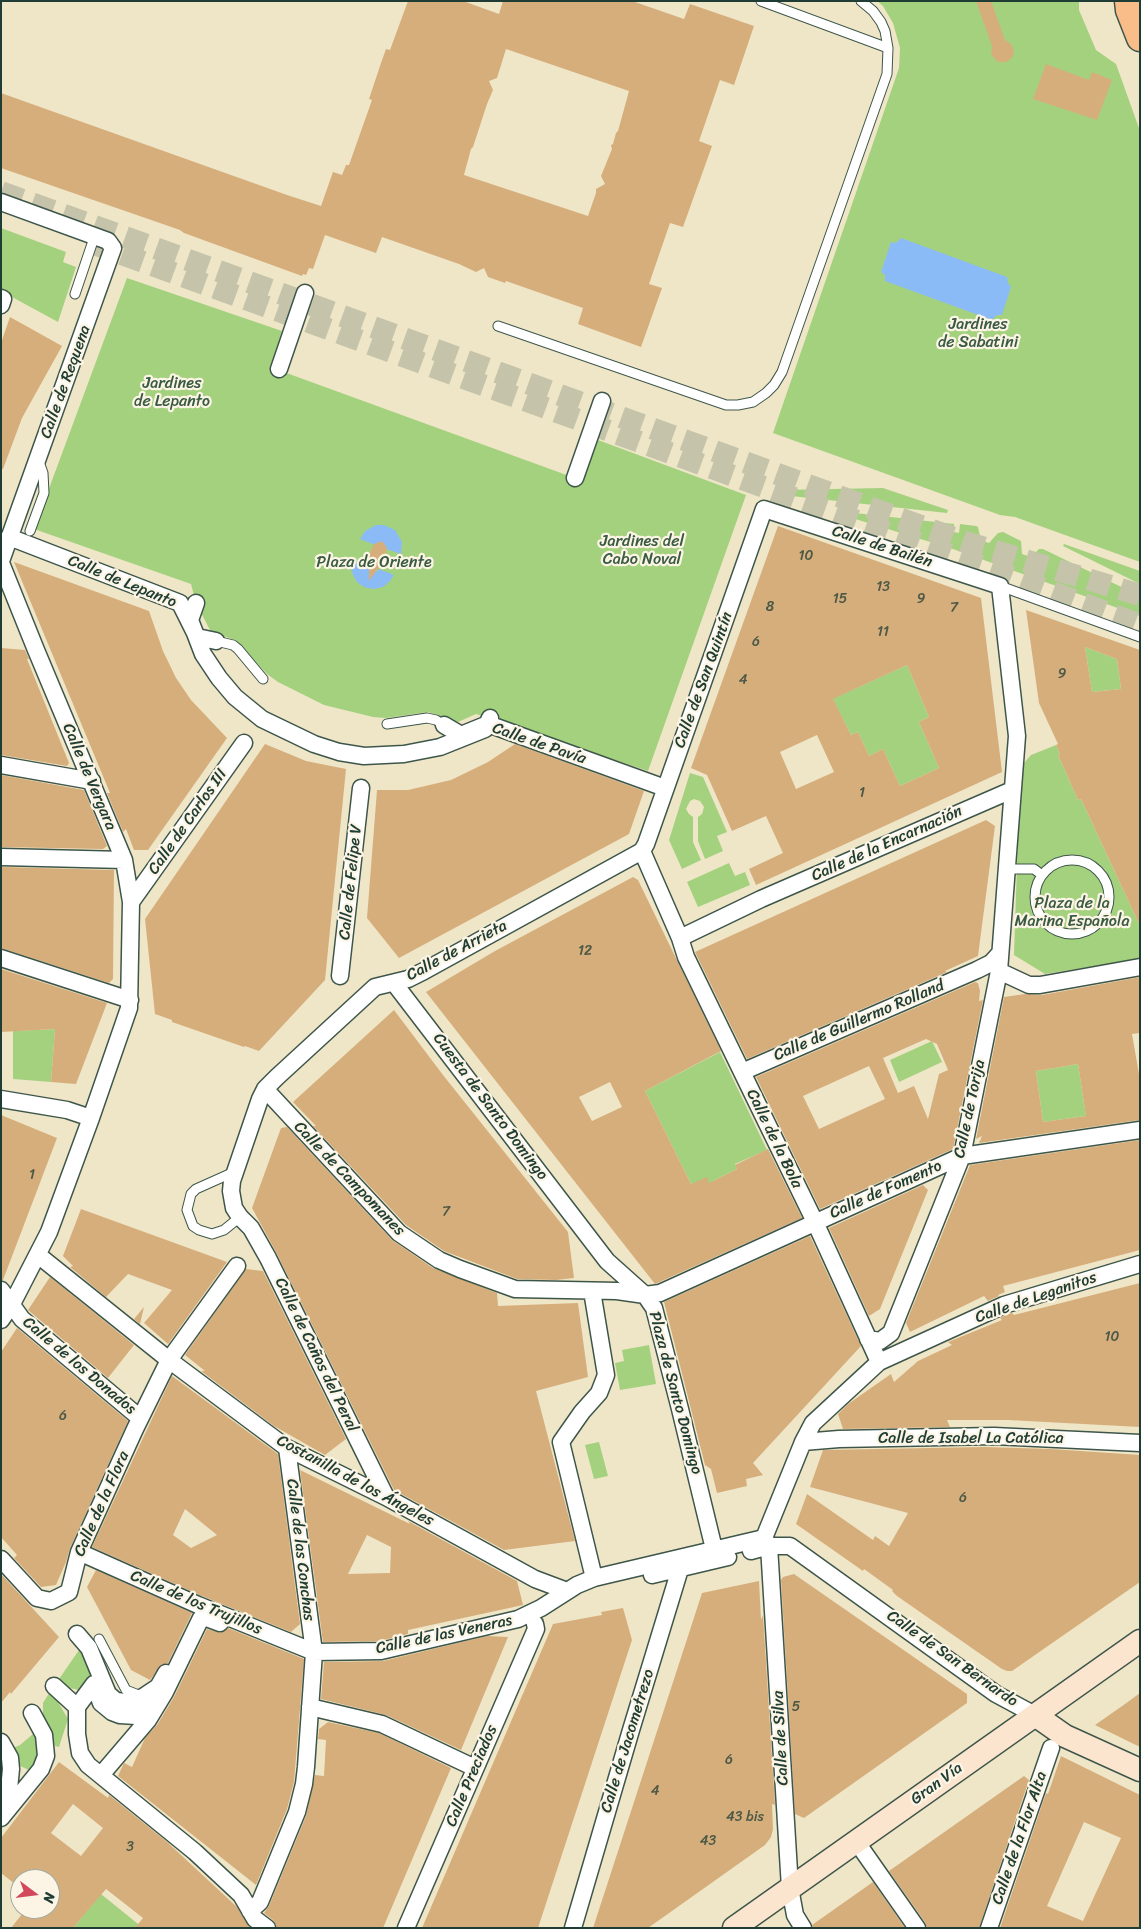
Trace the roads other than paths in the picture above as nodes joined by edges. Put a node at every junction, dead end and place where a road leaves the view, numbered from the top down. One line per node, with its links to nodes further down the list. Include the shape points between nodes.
1 (761, 1): 5 (lane)
2 (861, 1): 5 (lane, via 874,11 881,22)
3 (1130, 3): 4 (main road)
4 (1140, 38)
5 (888, 48): 10 (lane, via 887,74 782,372 774,385 754,402 726,405)
6 (1, 202): 7 (street)
7 (95, 235): 9 (lane); 13 (street, Calle de Requena, via 108,240 113,248)
8 (305, 292): 11 (street)
9 (75, 294)
10 (498, 326)
11 (278, 370)
12 (602, 401): 14 (street)
13 (38, 458): 16 (lane, via 44,493); 17 (street, Calle de Requena)
14 (575, 478)
15 (764, 509): 19 (street, Calle de Bailén); 32 (street, Calle de San Quintín)
16 (30, 531)
17 (9, 537): 18 (street, Calle de Vergara); 21 (street, Calle de Lepanto, via 180,603)
18 (1, 562): 30 (street, Calle de Vergara)
19 (1000, 586): 22 (lane); 33 (street, via 1017,736)
20 (196, 603): 21 (street, via 190,620)
21 (196, 637): 23 (street); 25 (street, via 219,678 235,697 262,719 339,752 364,756 404,754 440,747 485,729)
22 (1140, 637)
23 (216, 641): 24 (lane, via 233,645)
24 (264, 679)
25 (489, 721): 27 (street, Calle de Pavía, via 461,736); 32 (street, Calle de Pavía)
26 (387, 724): 27 (lane, Calle de Pavía, via 427,718)
27 (444, 725)
28 (244, 743): 39 (street, Calle de Carlos III)
29 (1, 765): 30 (street)
30 (92, 781): 36 (street, Calle de Vergara)
31 (362, 788): 46 (street, Calle de Felipe V)
32 (665, 788): 34 (street, Calle de San Quintín)
33 (1012, 790): 37 (street); 40 (street, Calle de la Encarnación)
34 (642, 851): 40 (street, Calle de la Bola); 47 (street, Calle de Arrieta, via 424,971)
35 (1, 857): 36 (street)
36 (124, 860): 39 (street, Calle de Vergara)
37 (1008, 869): 38 (lane, via 1034,869); 41 (street)
38 (1042, 875): 38 (lane, via 1063,861 1087,862 1097,869 1107,883 1110,900 1102,921 1082,934 1059,933 1049,927 1036,908 1035,896)
39 (131, 902): 49 (street, Calle de Vergara)
40 (680, 938): 50 (street, Calle de la Bola, via 686,957)
41 (1000, 953): 44 (street, Calle de Guillermo Rolland, via 991,963); 45 (street)
42 (1, 958): 49 (street)
43 (1140, 967): 45 (street, via 1040,985 1029,985)
44 (977, 970): 48 (street, via 992,980); 50 (street, Calle de Guillermo Rolland)
45 (999, 971): 48 (street, Calle de Torija)
46 (340, 976)
47 (394, 983): 51 (street, Calle de Arrieta, via 375,987); 59 (street, Cuesta de Santo Domingo)
48 (995, 990): 55 (street, Calle de Torija)
49 (130, 1000): 53 (street, Calle de Vergara)
50 (742, 1072): 58 (street, Calle de la Bola)
51 (265, 1089): 56 (street, Calle de Caños del Peral); 64 (street, Calle de Campomanes, via 399,1233 439,1260 515,1288)
52 (1, 1099): 53 (street, via 67,1110)
53 (91, 1118): 60 (street, Calle de Vergara, via 62,1200)
54 (1140, 1130): 55 (street, Calle de Fomento)
55 (962, 1156): 58 (street, Calle de Fomento); 68 (street, Calle de Torija)
56 (234, 1172): 57 (street, Calle de Caños del Peral, via 232,1200); 57 (lane, via 196,1189 191,1194 187,1210 193,1226 212,1234 224,1230)
57 (240, 1217): 77 (street, Calle de Caños del Peral, via 251,1228 268,1258)
58 (815, 1222): 65 (street, Calle de Fomento, via 660,1293); 69 (street, Calle de la Bola)
59 (586, 1232): 65 (street, Plaza de Santo Domingo, via 607,1261)
60 (38, 1255): 66 (street, Calle de Vergara); 71 (street, Costanilla de los Ángeles)
61 (1140, 1264): 70 (street, Calle de Leganitos, via 1004,1305)
62 (237, 1266): 71 (street, Calle de la Flora)
63 (1, 1290): 66 (street, Calle de los Donados)
64 (592, 1291): 65 (street, Calle de Campomanes, via 626,1291); 83 (street, via 606,1375 599,1393 561,1442)
65 (645, 1295): 79 (street, Plaza de Santo Domingo, via 654,1308)
66 (12, 1304): 67 (street, Calle de Vergara); 73 (street, Calle de los Donados, via 22,1320)
67 (1, 1320)
68 (891, 1333): 69 (street, via 880,1341); 70 (street)
69 (868, 1339): 72 (street, Calle de la Bola)
70 (903, 1351): 72 (street, Calle de Leganitos)
71 (169, 1360): 73 (street, Calle de la Flora); 76 (street, Costanilla de los Ángeles)
72 (879, 1362): 74 (street, via 813,1423)
73 (140, 1418): 80 (street, Calle de la Flora)
74 (803, 1442): 75 (street, Calle de Isabel La Católica, via 994,1436 1111,1447); 78 (street)
75 (1140, 1442)
76 (287, 1448): 77 (street, Costanilla de los Ángeles); 93 (street, Calle de las Conchas)
77 (386, 1497): 84 (street, Costanilla de los Ángeles)
78 (767, 1542): 79 (street); 82 (street); 99 (street, Calle de San Bernardo, via 790,1546 996,1694); 108 (street, Calle de Silva)
79 (714, 1549): 82 (street)
80 (79, 1552): 81 (street, Calle de la Flora, via 68,1592 50,1601 37,1598); 86 (street, Calle de los Trujillos)
81 (1, 1559)
82 (684, 1562): 83 (street); 85 (street); 112 (street, Calle de Jacometrezo)
83 (594, 1578): 85 (street)
84 (535, 1579): 85 (street, Costanilla de los Ángeles); 87 (street, via 542,1589)
85 (567, 1591): 87 (street, Calle de las Veneras)
86 (198, 1605): 93 (street, Calle de los Trujillos); 95 (street)
87 (542, 1608): 93 (street, Calle de las Veneras, via 518,1619 381,1651)
88 (535, 1624): 102 (street, Calle Preciados, via 536,1629)
89 (77, 1634): 95 (street, via 89,1648 111,1697 127,1702)
90 (508, 1635): 93 (street, via 503,1632 375,1658)
91 (99, 1639): 95 (lane, via 126,1690)
92 (1140, 1641): 99 (street, Gran Vía)
93 (313, 1656): 95 (street, via 203,1617); 97 (street, Calle de las Conchas)
94 (54, 1686): 96 (street)
95 (151, 1700): 96 (street, via 136,1716 120,1715 101,1702 94,1684); 104 (street, via 148,1720)
96 (77, 1707): 104 (street, via 80,1753)
97 (310, 1707): 102 (street, via 382,1724); 109 (street, Calle de las Conchas, via 301,1799 260,1902)
98 (32, 1713): 106 (street, via 44,1736 46,1756 41,1769)
99 (1036, 1715): 103 (street, Calle de San Bernardo, via 1065,1736); 107 (street, Gran Vía)
100 (1, 1742): 105 (street, via 10,1758 11,1769 9,1789)
101 (1051, 1748): 116 (street, Calle de la Flor Alta)
102 (475, 1768): 111 (street, Calle Preciados)
103 (1140, 1770)
104 (101, 1775): 109 (street, via 195,1852 241,1895)
105 (1, 1804)
106 (1, 1818)
107 (856, 1841): 108 (street, Gran Vía); 115 (street)
108 (790, 1888): 113 (street, Gran Vía); 114 (street, Calle de Silva, via 795,1915)
109 (250, 1911): 110 (street)
110 (267, 1928)
111 (406, 1928)
112 (572, 1928)
113 (734, 1928)
114 (803, 1928)
115 (917, 1928)
116 (989, 1928)

